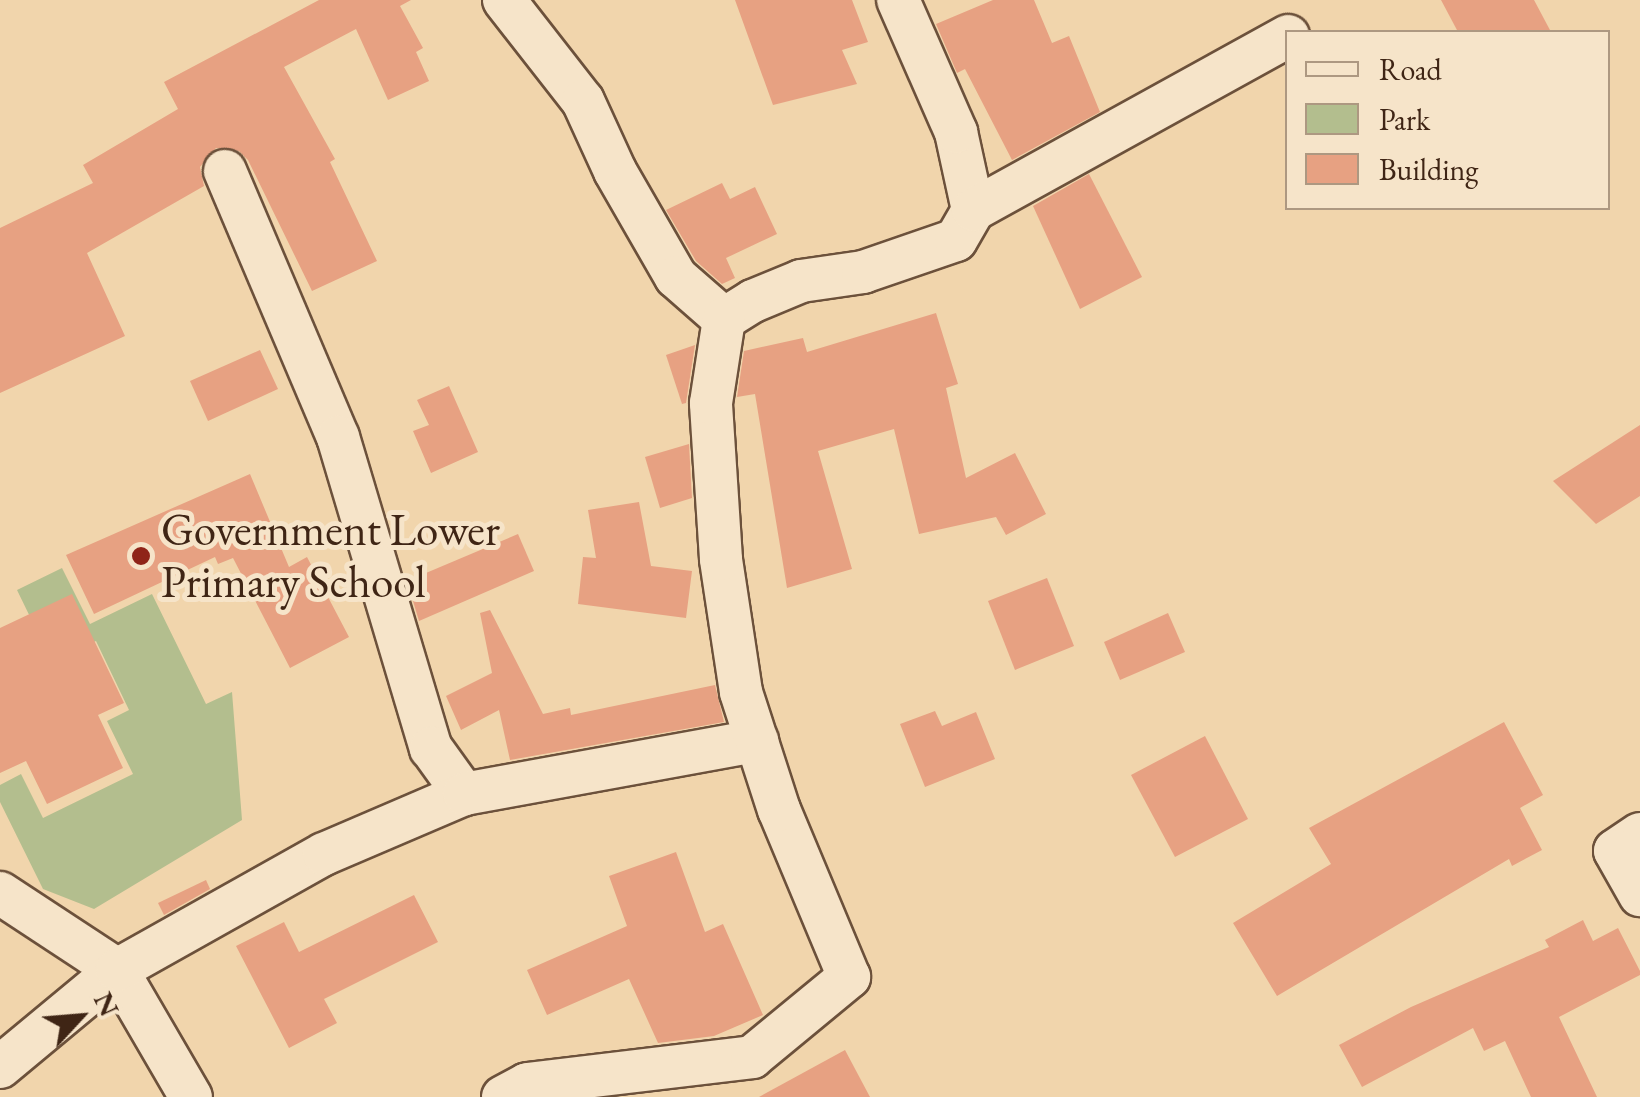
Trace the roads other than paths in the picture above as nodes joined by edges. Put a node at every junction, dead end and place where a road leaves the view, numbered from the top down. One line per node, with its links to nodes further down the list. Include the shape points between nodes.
1 (504, 0): 6 (street, via 583,101 676,277)
2 (898, 0): 5 (street, via 956,132)
3 (1285, 37): 5 (street)
4 (225, 171): 8 (street, via 338,437 430,748)
5 (973, 210): 6 (street, via 956,240 863,272 801,281)
6 (724, 319): 7 (street, via 711,403 721,560 741,692)
7 (757, 741): 8 (street); 15 (street, via 850,977 752,1058 527,1084)
8 (464, 794): 12 (street, via 324,854)
9 (1640, 834): 11 (street, via 1615,851)
10 (0, 893): 12 (street)
11 (1640, 895)
12 (118, 970): 13 (street); 14 (street)
13 (0, 1067)
14 (191, 1097)
15 (502, 1097)

